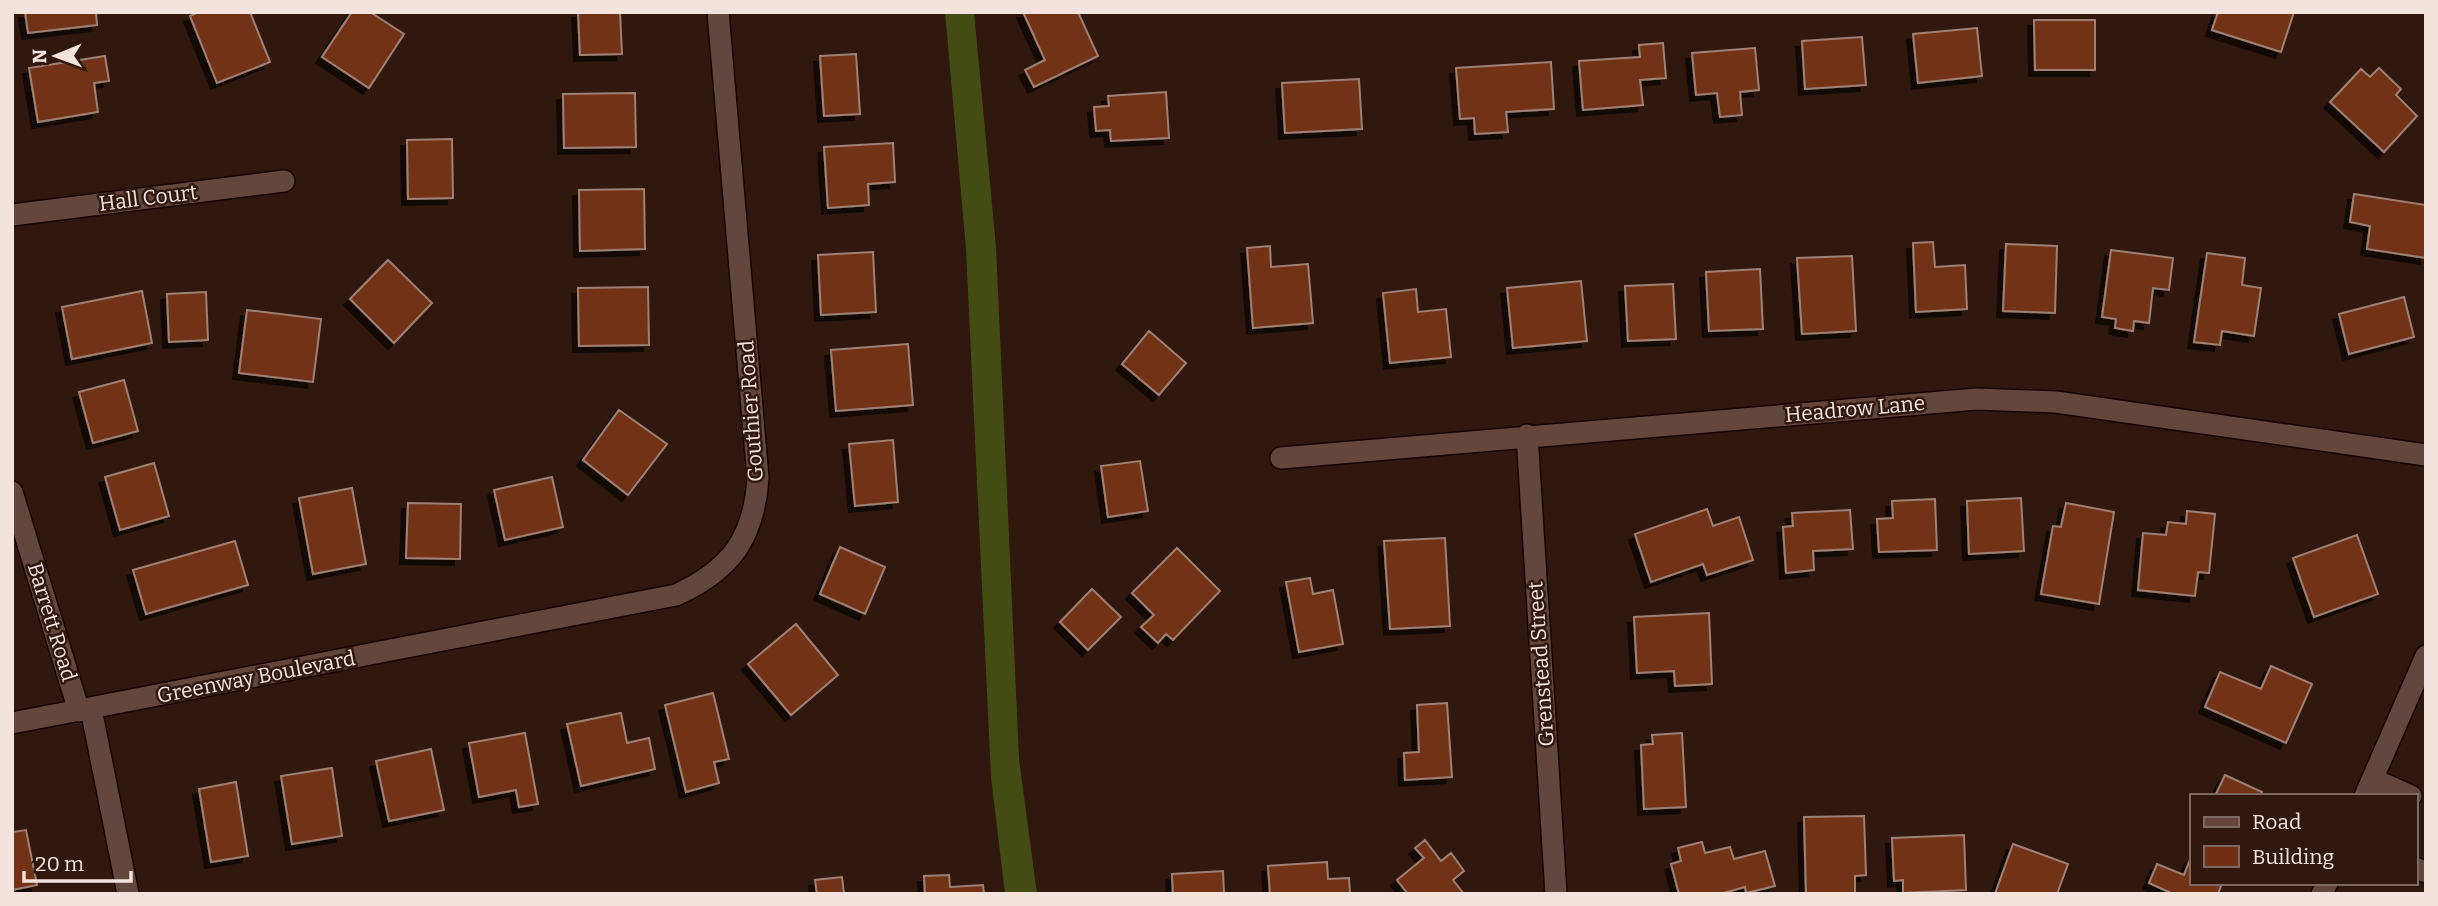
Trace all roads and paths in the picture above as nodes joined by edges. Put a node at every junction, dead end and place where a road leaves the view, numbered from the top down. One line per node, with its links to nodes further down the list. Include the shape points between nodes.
1 (718, 12): 8 (street, Gouthier Road, via 758,478 756,506 745,537 726,564 703,583 676,595)
2 (284, 181): 3 (street, Hall Court)
3 (12, 215)
4 (1527, 435): 5 (street, Headrow Lane, via 1977,400 2056,402); 6 (street, Headrow Lane); 15 (street, Grenstead Street)
5 (2426, 455)
6 (1281, 458)
7 (12, 492): 10 (street, Barrett Road)
8 (500, 629): 10 (street, Greenway Boulevard)
9 (2426, 656): 12 (street)
10 (85, 710): 11 (street, Greenway Boulevard); 14 (street, Barrett Road)
11 (12, 723)
12 (2369, 787): 13 (street)
13 (2400, 794)
14 (128, 894)
15 (1556, 894)

